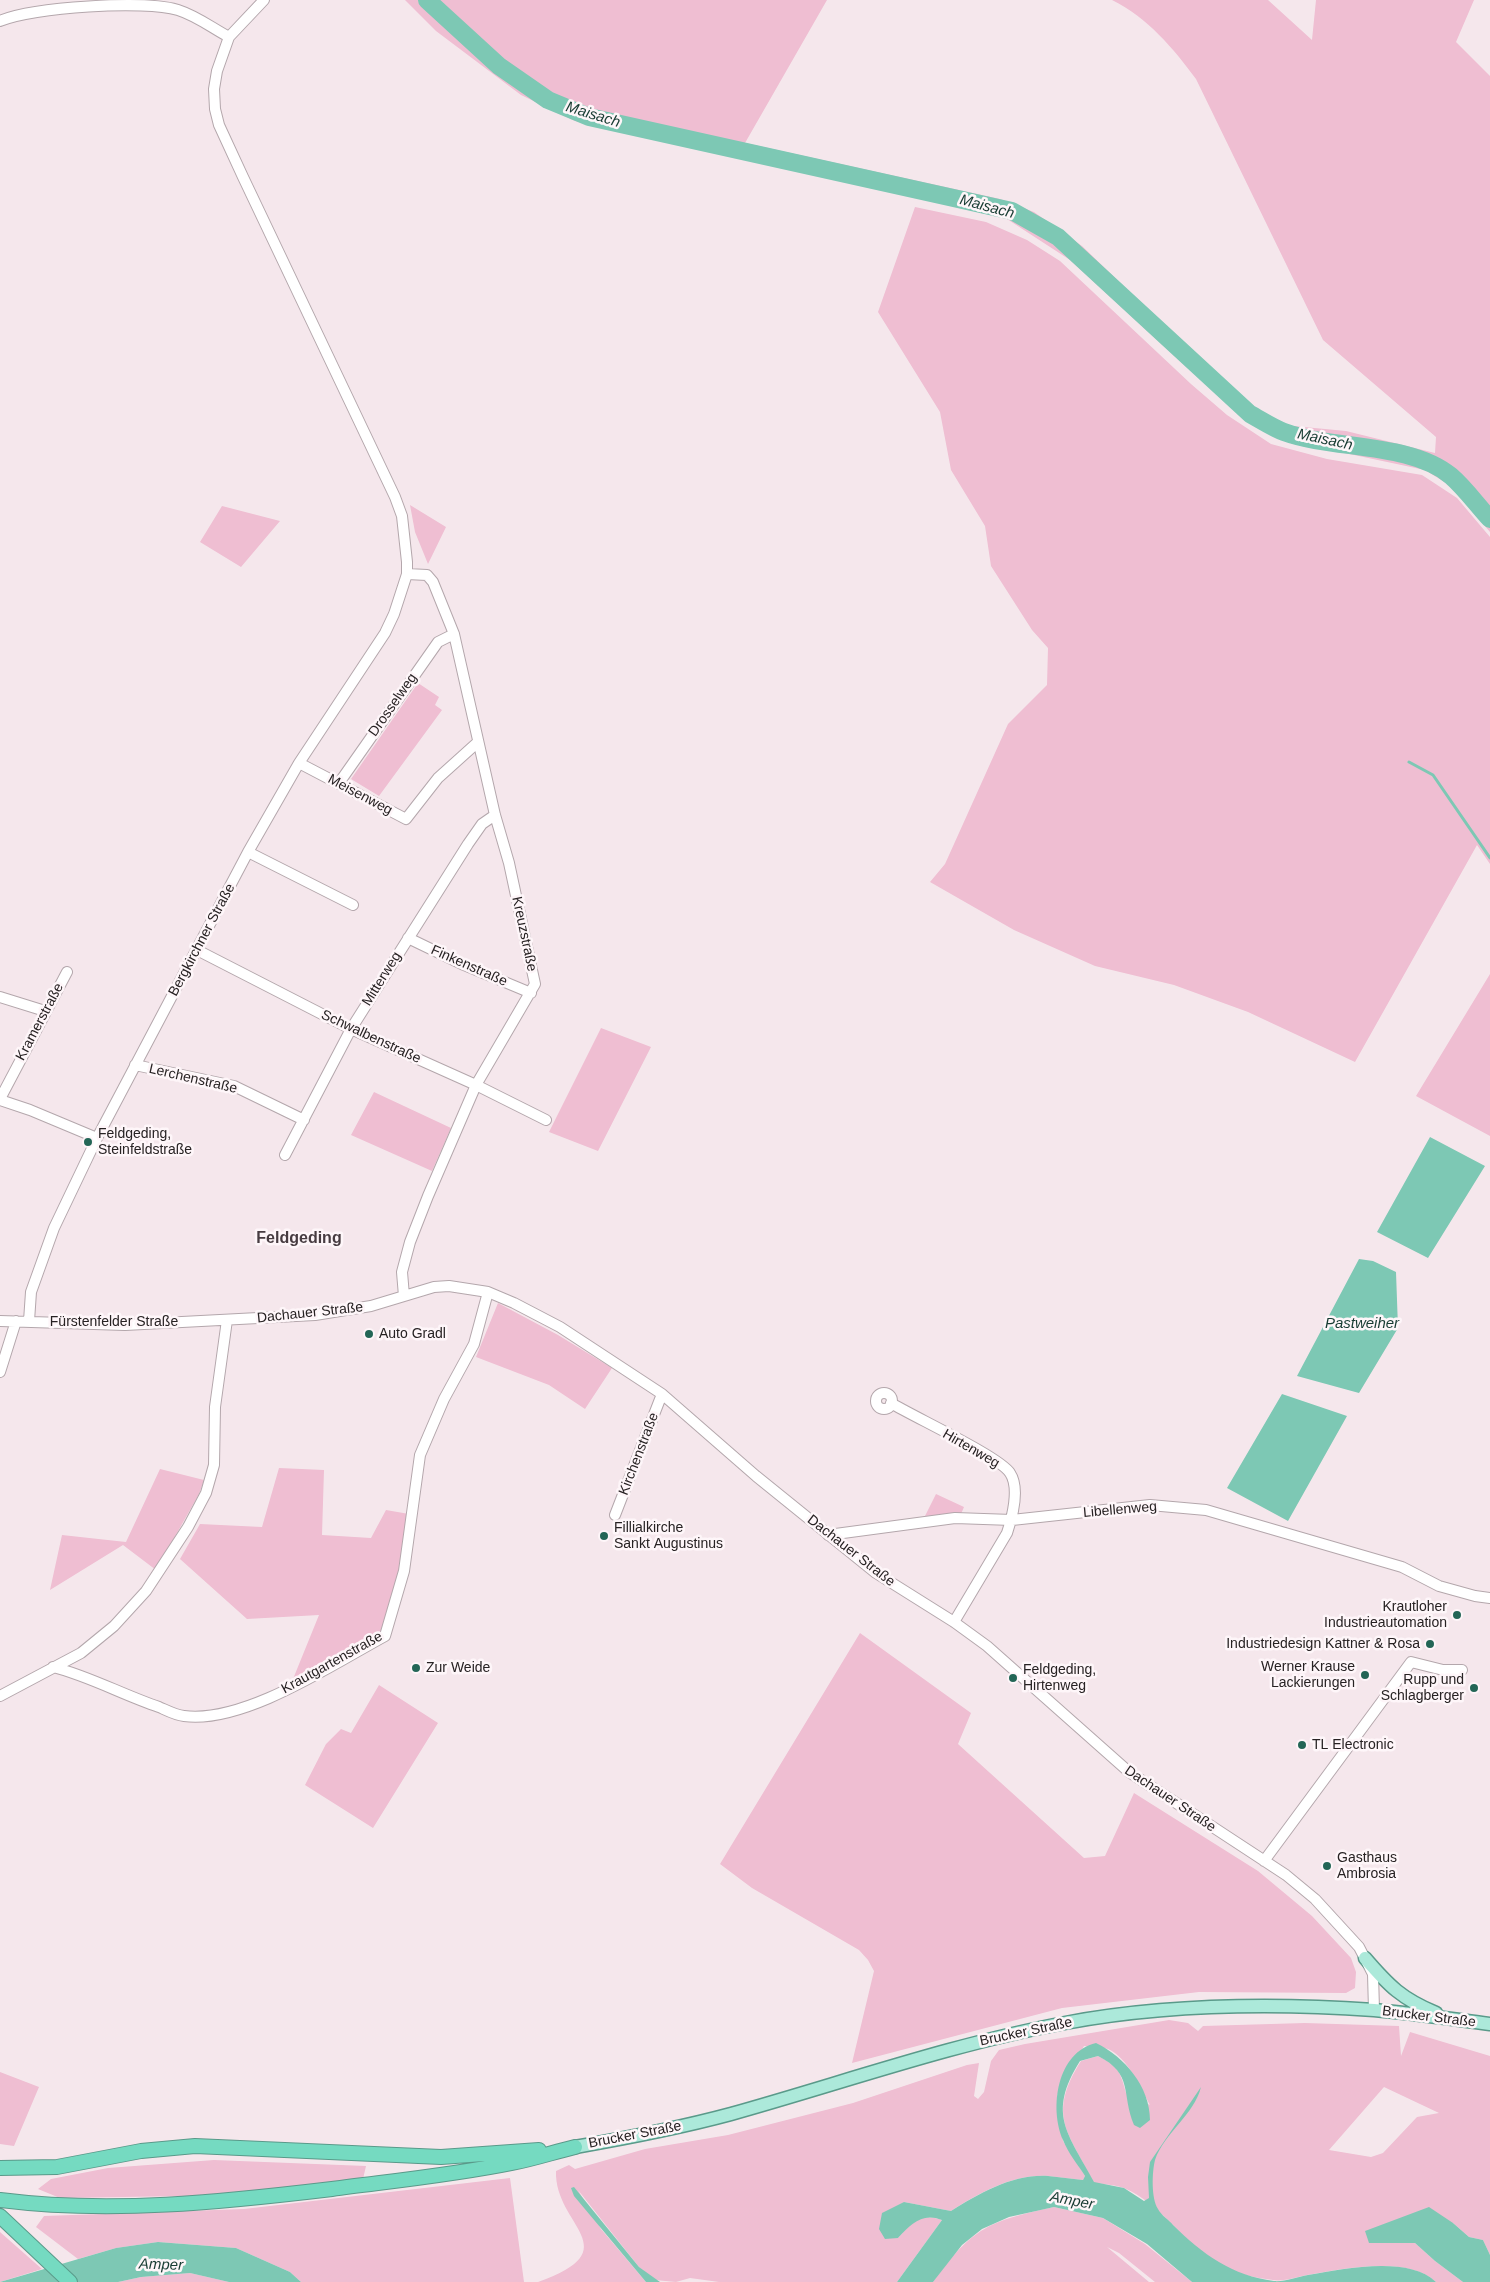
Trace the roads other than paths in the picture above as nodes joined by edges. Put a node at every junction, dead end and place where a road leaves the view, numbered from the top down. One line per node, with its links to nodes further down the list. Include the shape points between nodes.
1 (264, 0): 3 (street)
2 (0, 21): 3 (street, via 11,16 53,10 139,4 179,10)
3 (229, 37): 4 (street, Bergkirchner Straße, via 214,89 220,125 395,497 406,540)
4 (407, 574): 5 (street, Kreuzstraße, via 428,575); 7 (street, Bergkirchner Straße, via 402,595 385,633)
5 (454, 634): 6 (street, Kreuzstraße); 8 (street, Drosselweg, via 438,642)
6 (478, 742): 8 (street, Meisenweg, via 438,778 406,820); 9 (street, Kreuzstraße)
7 (299, 763): 8 (street, Meisenweg); 10 (street, Bergkirchner Straße)
8 (339, 784)
9 (494, 814): 12 (street, Mitterweg, via 482,824); 15 (street, Kreuzstraße, via 509,863 535,984)
10 (248, 852): 11 (street); 13 (street, Bergkirchner Straße)
11 (353, 904)
12 (408, 938): 15 (street, Finkenstraße); 18 (street, Mitterweg)
13 (197, 950): 18 (street, Schwalbenstraße); 19 (street, Bergkirchner Straße)
14 (67, 972): 17 (street, Kramerstraße)
15 (531, 993): 20 (street, Kreuzstraße)
16 (0, 997): 17 (street)
17 (45, 1011): 21 (street, Kramerstraße)
18 (351, 1029): 20 (street, Schwalbenstraße); 22 (street, Mitterweg)
19 (135, 1065): 22 (street, Lerchenstraße, via 234,1086); 24 (street, Bergkirchner Straße)
20 (476, 1085): 23 (street, Schwalbenstraße); 27 (street, Kreuzstraße, via 410,1242 402,1272)
21 (0, 1099): 24 (street)
22 (304, 1120): 25 (street, Mitterweg)
23 (546, 1120)
24 (96, 1138): 31 (street, Bergkirchner Straße, via 54,1228 31,1292)
25 (285, 1155)
26 (488, 1292): 27 (street, Dachauer Straße, via 442,1287); 33 (street, Dachauer Straße, via 560,1327); 40 (street, Krautgartenstraße, via 474,1344 444,1399 420,1455 404,1571 385,1636 263,1701 227,1713 184,1716 103,1687 74,1672)
27 (404, 1296): 28 (street, Dachauer Straße, via 348,1311)
28 (227, 1320): 31 (street, Fürstenfelder Straße, via 125,1325); 40 (street, via 215,1407 214,1465 206,1493 146,1591 114,1626 81,1653)
29 (0, 1321): 30 (street, Fürstenfelder Straße)
30 (16, 1321): 31 (street, Fürstenfelder Straße); 32 (street)
31 (29, 1321)
32 (0, 1372)
33 (662, 1394): 35 (street, Kirchenstraße); 37 (street, Dachauer Straße)
34 (891, 1403): 36 (street, Hirtenweg, via 994,1459 1010,1473 1014,1487)
35 (615, 1515)
36 (1012, 1520): 37 (street, Libellenweg, via 954,1518); 38 (street, Libellenweg, via 1150,1505 1206,1510 1402,1567 1439,1586); 39 (street, Hirtenweg)
37 (828, 1535): 39 (street, Dachauer Straße, via 876,1573)
38 (1490, 1598)
39 (954, 1622): 43 (street, Dachauer Straße, via 987,1646 1129,1772)
40 (53, 1667): 42 (street)
41 (1462, 1670): 43 (street, via 1443,1670 1411,1662)
42 (0, 1696)
43 (1264, 1860): 44 (street, Dachauer Straße, via 1315,1899)
44 (1365, 1958): 45 (street, Dachauer Straße, via 1373,1974); 46 (main road, via 1403,1998)
45 (1374, 2010): 46 (main road, Brucker Straße); 48 (main road, Brucker Straße, via 1206,2008 1121,2014 1065,2023 972,2044 729,2114 639,2136)
46 (1455, 2020): 47 (main road, Brucker Straße)
47 (1490, 2024)
48 (575, 2147): 49 (highway, via 441,2157 195,2146 140,2151 57,2167); 50 (highway, via 513,2163 434,2176 269,2196 180,2203 60,2206)
49 (0, 2168)
50 (0, 2200)
51 (0, 2216): 52 (highway)
52 (70, 2282)

